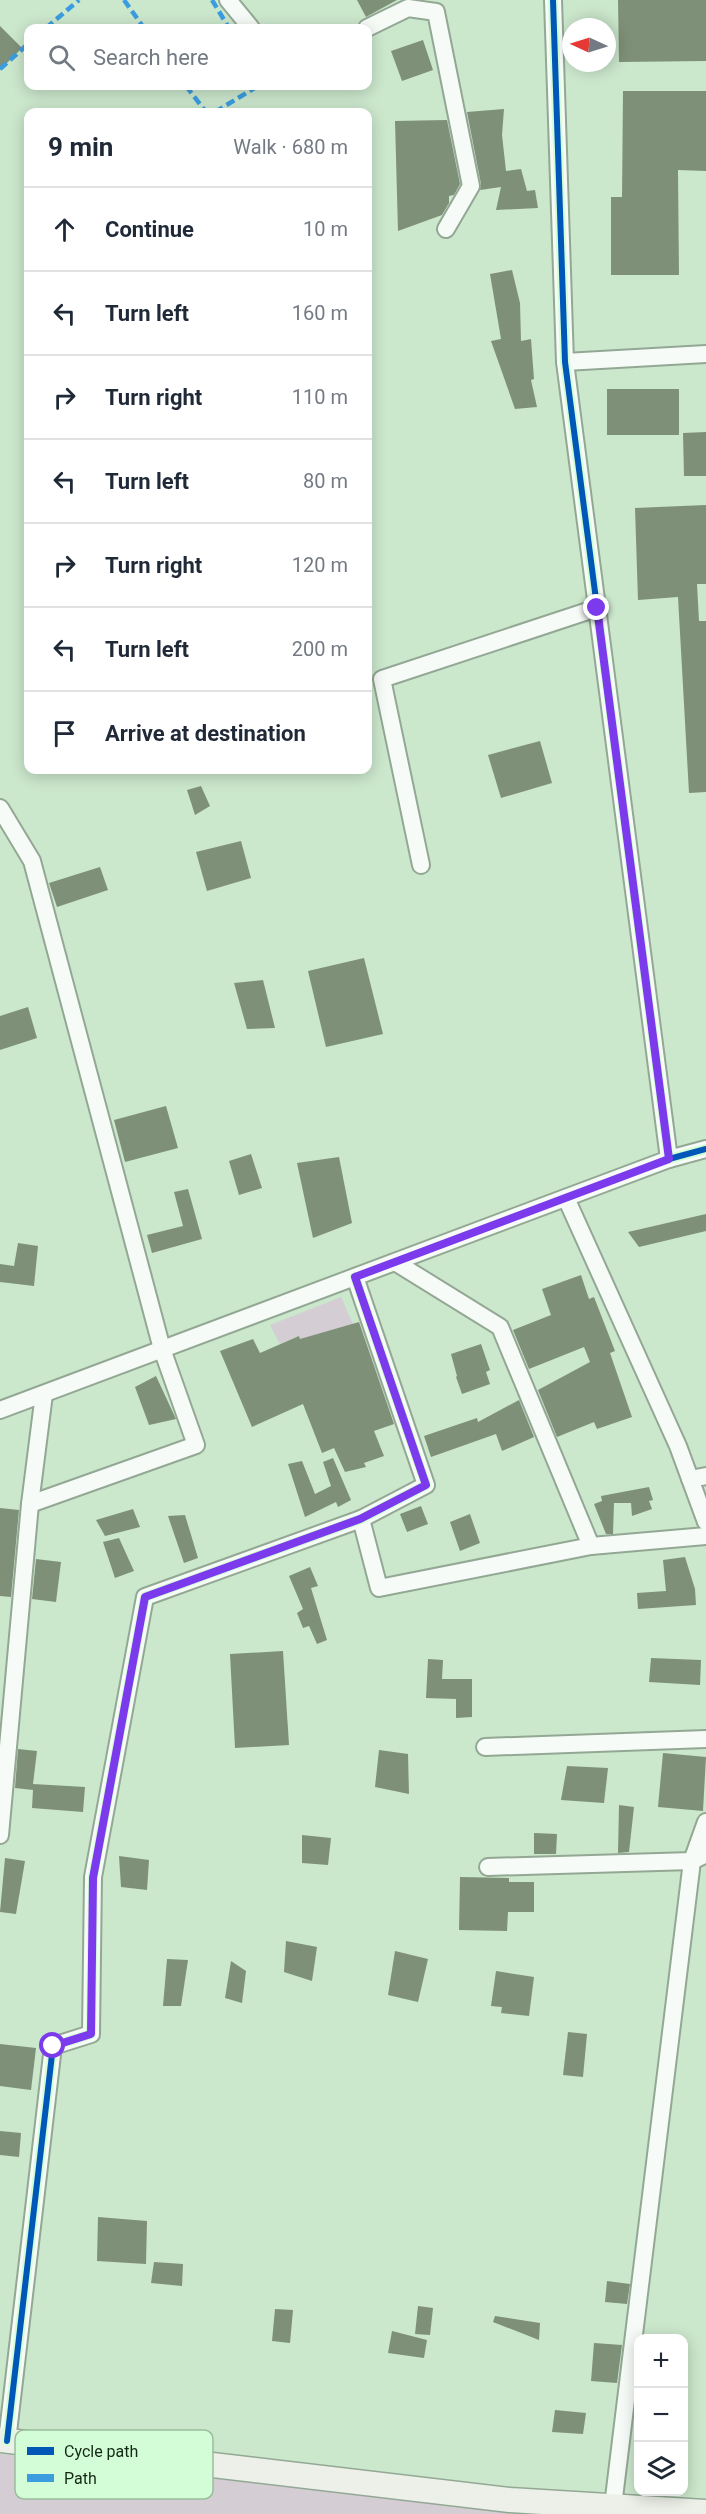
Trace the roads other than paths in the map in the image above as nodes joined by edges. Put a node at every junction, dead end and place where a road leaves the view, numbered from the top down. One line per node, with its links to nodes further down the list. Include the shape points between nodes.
1 (228, 0): 4 (street)
2 (553, 0): 8 (street)
3 (431, 6): 5 (street, via 408,8); 6 (street, via 471,186)
4 (248, 24)
5 (372, 26)
6 (446, 228)
7 (706, 354): 8 (street)
8 (565, 362): 9 (street)
9 (597, 608): 11 (street, via 382,679); 13 (street)
10 (0, 808): 17 (street, via 32,861)
11 (421, 866)
12 (706, 1149): 13 (street)
13 (669, 1159): 14 (street)
14 (566, 1198): 15 (street); 20 (street, via 678,1446)
15 (395, 1262): 16 (street); 25 (street, via 500,1327)
16 (355, 1277): 17 (street); 22 (street, via 426,1485)
17 (162, 1349): 18 (street); 21 (street, via 196,1445)
18 (44, 1394): 19 (street); 21 (street)
19 (0, 1410)
20 (698, 1478): 23 (street)
21 (30, 1504): 29 (street)
22 (360, 1519): 25 (street, via 379,1588); 32 (street, via 145,1597 93,1878 91,2034 53,2046)
23 (706, 1522)
24 (706, 1536): 25 (street)
25 (591, 1546)
26 (706, 1739): 27 (street)
27 (485, 1747)
28 (706, 1822): 30 (street)
29 (0, 1835)
30 (699, 1857): 31 (street); 34 (street)
31 (488, 1867)
32 (2, 2439)
33 (213, 2464): 34 (main road, via 510,2500)
34 (613, 2506): 36 (main road)
35 (706, 2512): 36 (main road)
36 (668, 2513)

